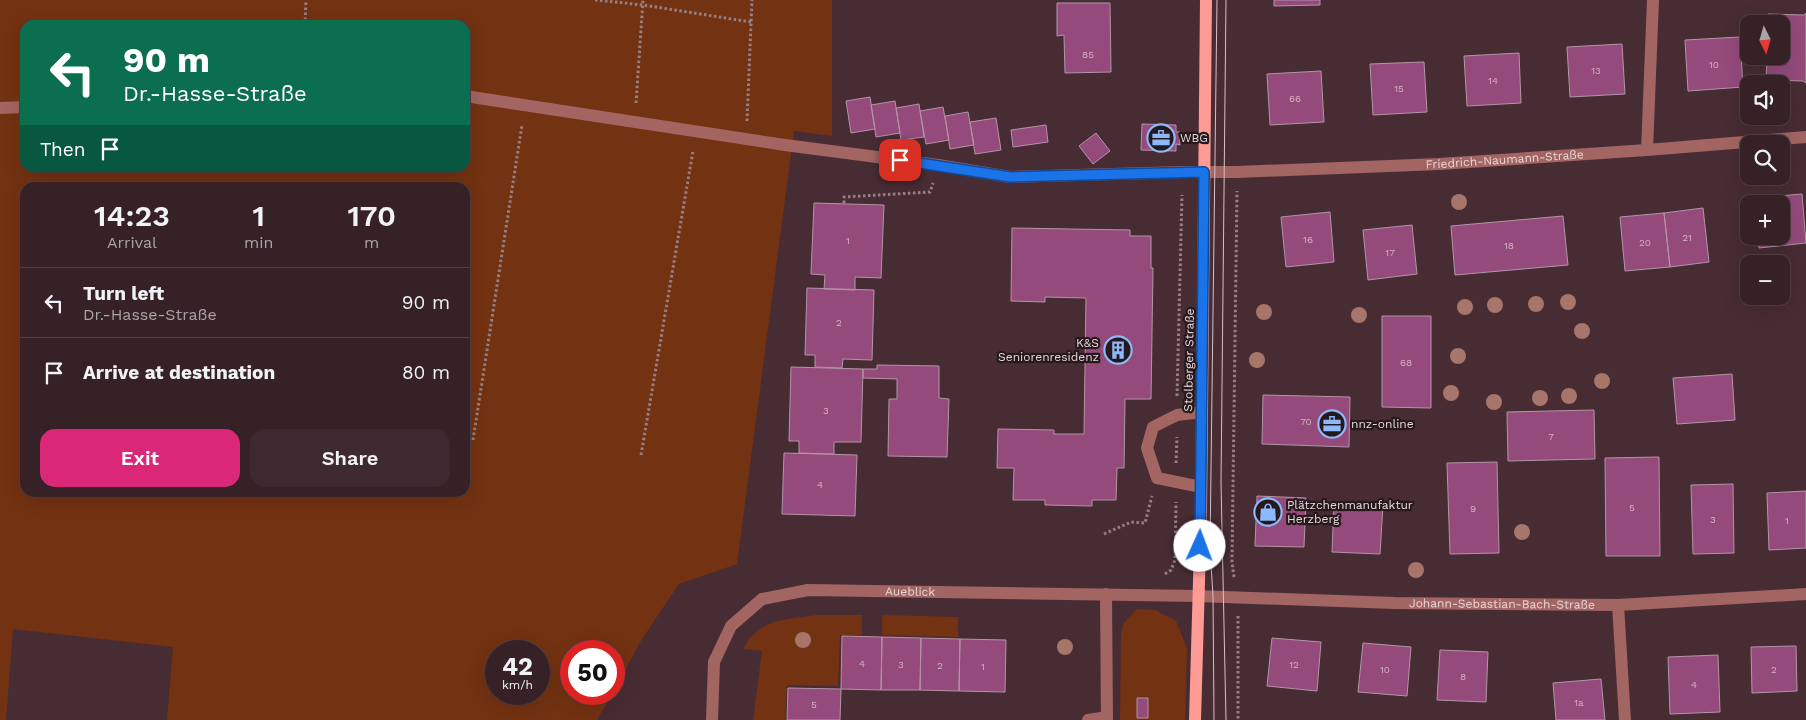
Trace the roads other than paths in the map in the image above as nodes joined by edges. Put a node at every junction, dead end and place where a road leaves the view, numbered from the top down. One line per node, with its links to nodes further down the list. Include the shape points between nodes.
1 (1206, 0): 8 (main road, Stolberger Straße)
2 (1653, 0): 7 (street)
3 (470, 97): 8 (street, Friedrich-Naumann-Straße, via 1010,177)
4 (20, 107): 5 (street)
5 (0, 108)
6 (1806, 137): 7 (street, Friedrich-Naumann-Straße)
7 (1647, 150): 8 (street, Friedrich-Naumann-Straße, via 1438,164)
8 (1204, 172): 9 (main road, Stolberger Straße)
9 (1202, 412): 10 (main road, Stolberger Straße); 10 (street, via 1177,415 1153,427 1147,448 1156,478)
10 (1201, 487): 13 (main road, Stolberger Straße)
11 (1106, 594): 13 (street, Aueblick); 15 (street); 16 (street, Aueblick, via 808,590 762,599 731,626 714,662)
12 (1806, 594): 14 (street, Johann-Sebastian-Bach-Straße)
13 (1198, 596): 14 (street, Johann-Sebastian-Bach-Straße, via 1394,603); 18 (main road, Stolberger Straße)
14 (1618, 605): 19 (street)
15 (1107, 718): 17 (street)
16 (712, 720)
17 (1088, 720)
18 (1195, 720)
19 (1625, 720)

